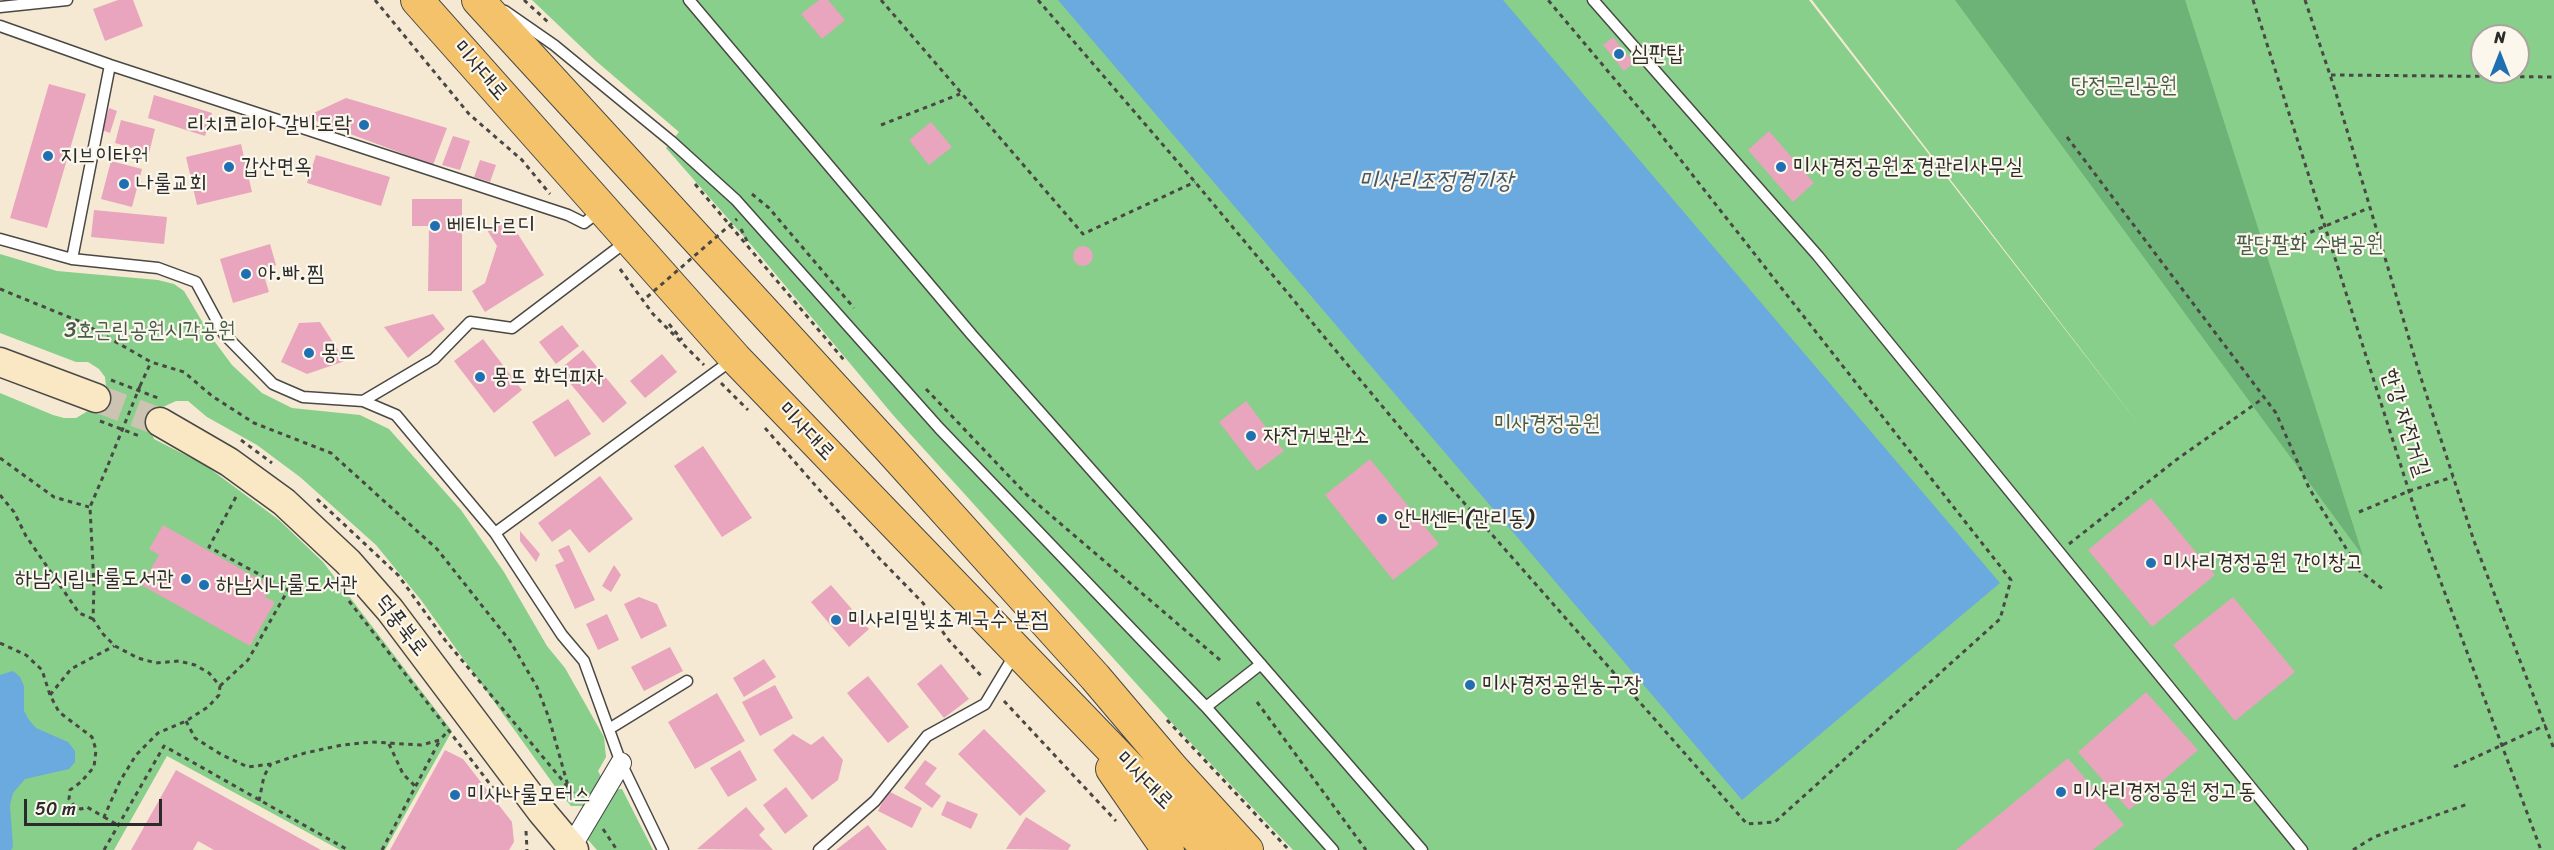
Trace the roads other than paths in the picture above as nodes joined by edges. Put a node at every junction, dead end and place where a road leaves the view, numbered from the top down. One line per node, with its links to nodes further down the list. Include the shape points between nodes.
1 (67, 0): 7 (lane)
2 (417, 0): 10 (main road, 미사대로)
3 (478, 0): 22 (main road, 미사대로)
4 (489, 0): 25 (lane, via 554,45 736,200 939,428)
5 (689, 0): 21 (lane, via 972,335)
6 (1593, 0): 37 (lane, via 1814,252)
7 (0, 7)
8 (0, 26): 9 (lane)
9 (110, 65): 10 (lane, via 584,223); 13 (lane)
10 (602, 210): 12 (main road, 미사대로)
11 (0, 239): 13 (lane)
12 (619, 247): 15 (main road, 미사대로); 16 (lane, via 512,328 470,322 434,359)
13 (72, 259): 16 (lane, via 158,268 196,282 224,334 273,384 303,397)
14 (0, 363): 17 (street)
15 (724, 366): 19 (lane); 20 (main road, 미사대로)
16 (363, 401): 19 (lane, via 396,416)
17 (97, 409)
18 (153, 431): 28 (street, 덕풍북로, via 229,462 284,502 348,562 390,610)
19 (495, 533): 26 (lane, via 562,635 584,661)
20 (1016, 651): 24 (main road, 미사대로); 30 (lane, via 985,704 927,736 875,801)
21 (1261, 664): 25 (lane); 36 (lane)
22 (1095, 677): 33 (main road, 미사대로); 34 (main road, via 1165,735)
23 (687, 681): 26 (lane)
24 (1065, 702): 31 (main road); 32 (main road, 미사대로)
25 (1206, 707): 35 (lane)
26 (609, 729): 27 (lane)
27 (621, 763): 28 (street); 29 (lane)
28 (571, 849)
29 (663, 850)
30 (819, 850)
31 (1168, 850)
32 (1209, 850)
33 (1247, 850)
34 (1271, 850)
35 (1333, 850)
36 (1422, 850)
37 (2302, 850)

